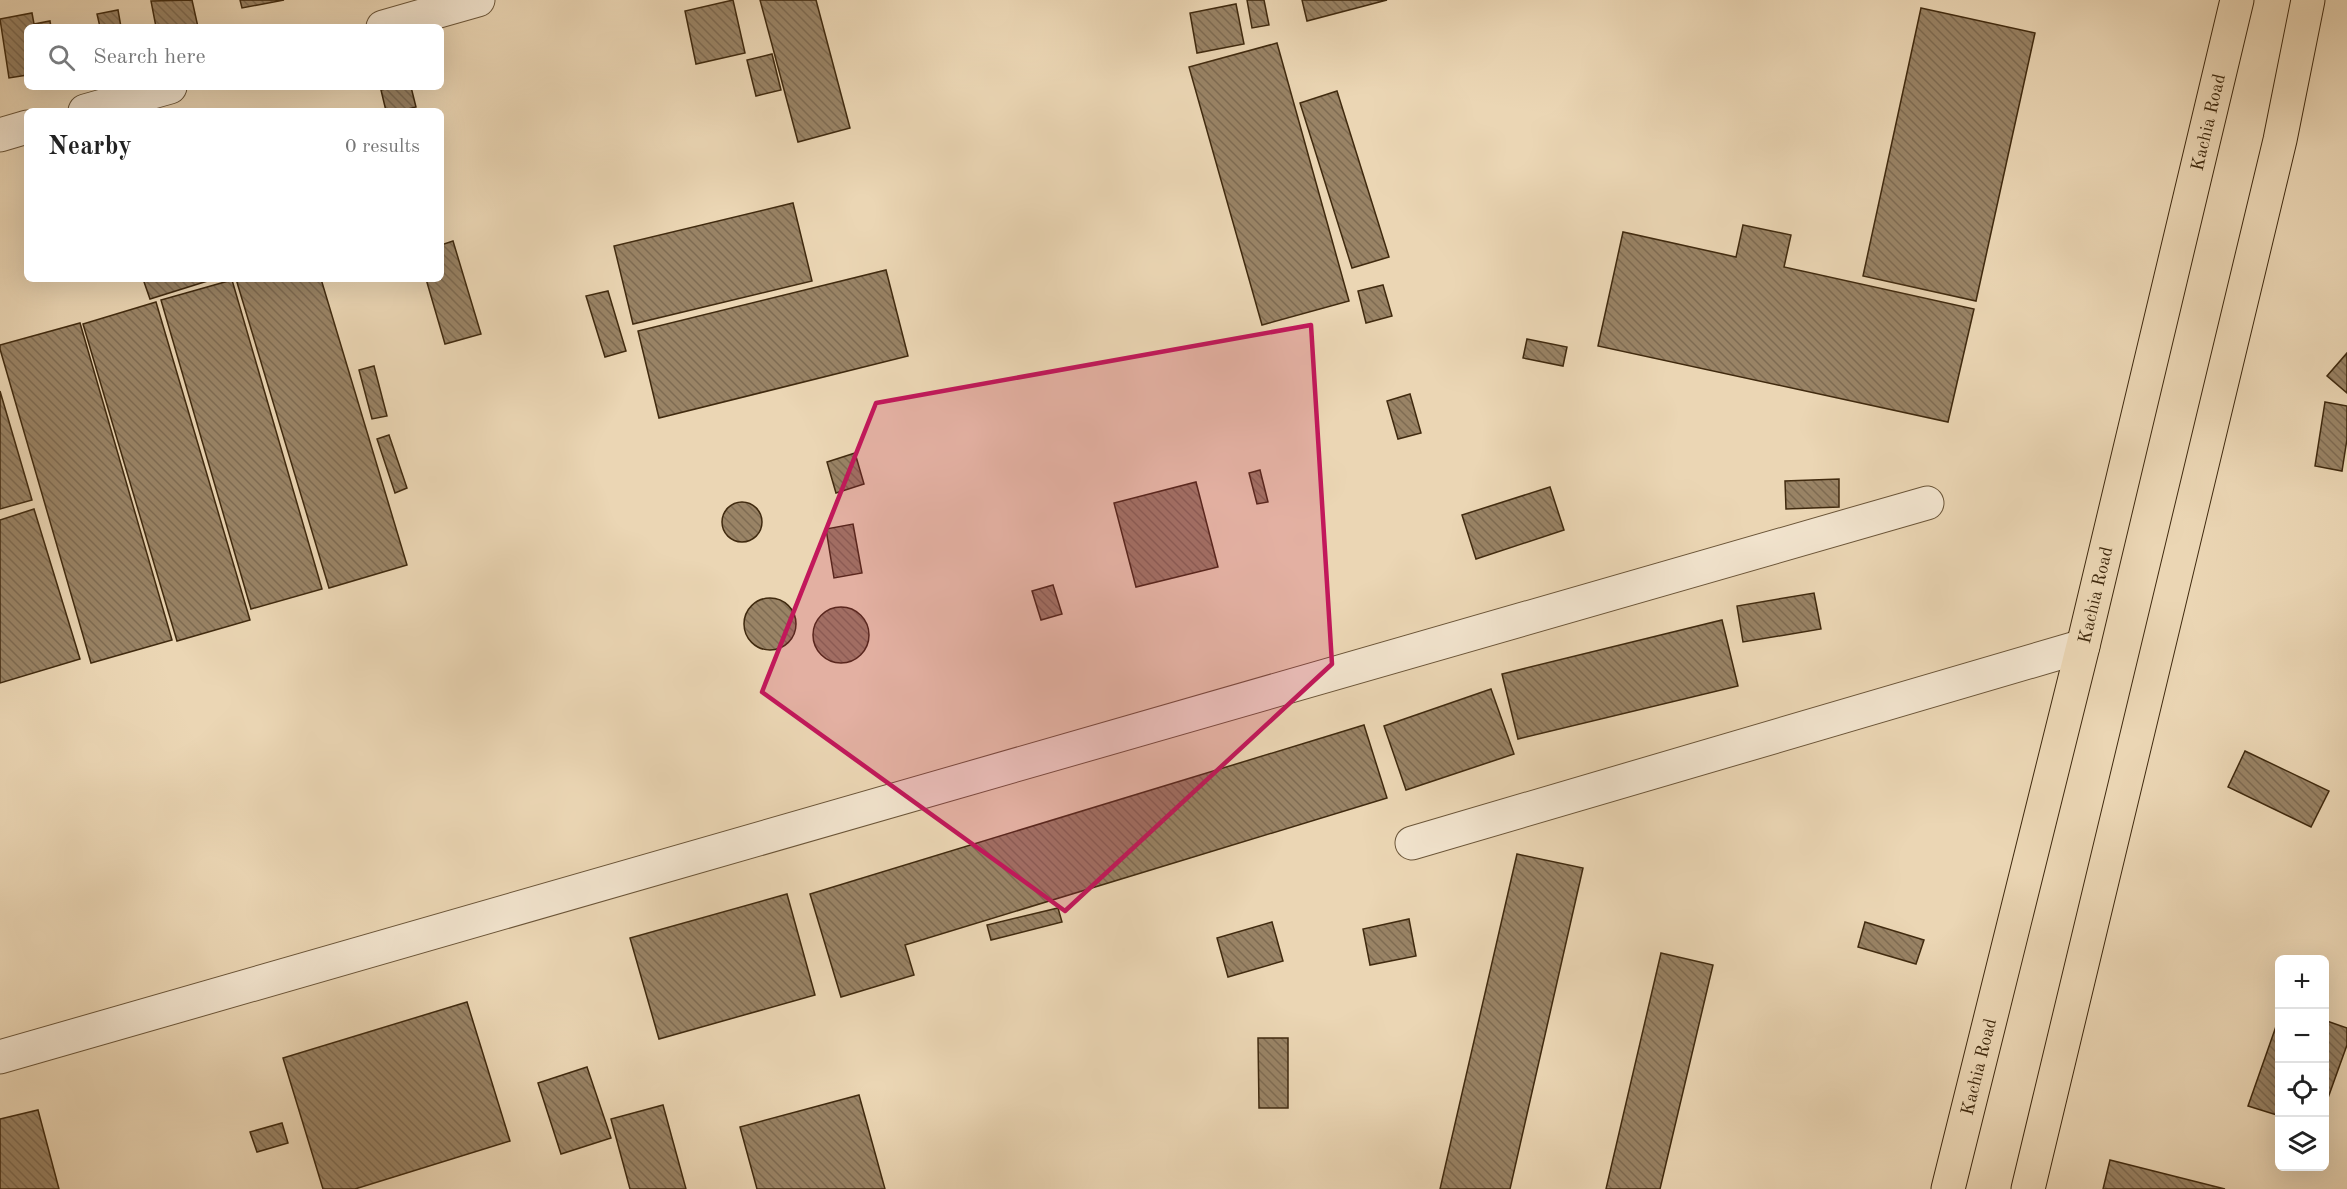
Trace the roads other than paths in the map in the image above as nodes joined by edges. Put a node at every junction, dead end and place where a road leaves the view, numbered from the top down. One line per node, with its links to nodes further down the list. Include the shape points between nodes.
1 (2237, 0): 10 (main road, Kachia Road)
2 (2308, 0): 14 (main road, via 2277,152)
3 (470, 1): 4 (street)
4 (393, 24)
5 (159, 90): 6 (street)
6 (96, 108)
7 (24, 128): 8 (street)
8 (0, 135)
9 (1928, 503): 12 (street)
10 (2083, 646): 11 (street); 13 (main road, Kachia Road)
11 (1412, 843)
12 (0, 1057)
13 (1948, 1189)
14 (2028, 1189)

